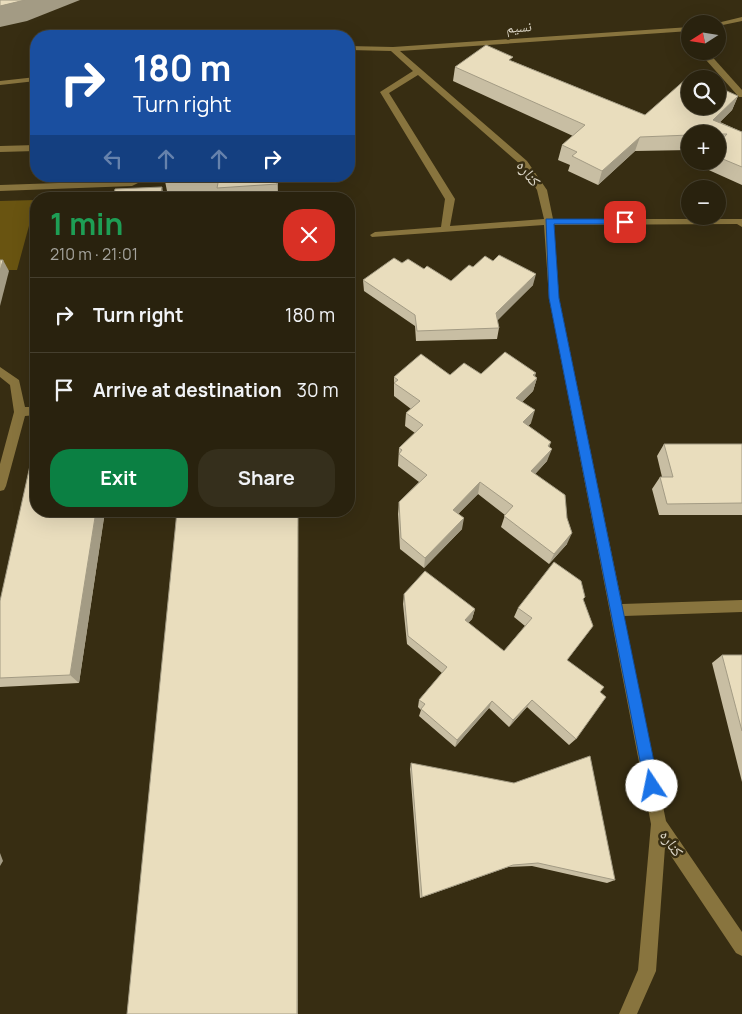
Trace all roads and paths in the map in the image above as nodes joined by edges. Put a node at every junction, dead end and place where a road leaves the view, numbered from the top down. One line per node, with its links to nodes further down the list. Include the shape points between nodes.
1 (742, 19): 2 (street)
2 (726, 22)
3 (681, 30): 5 (street, نسیم)
4 (355, 48): 5 (street, نسیم)
5 (393, 49): 7 (street, کناره)
6 (710, 60): 10 (street)
7 (418, 71): 15 (street, کناره, via 524,163 542,190); 17 (street, via 384,92 450,199)
8 (30, 80): 9 (street)
9 (0, 83)
10 (742, 95)
11 (0, 148): 12 (street)
12 (30, 148)
13 (134, 182): 14 (street)
14 (0, 188)
15 (549, 222): 16 (street, via 739,221); 17 (street); 24 (street, کناره, via 554,298)
16 (742, 224)
17 (445, 229): 18 (street)
18 (375, 235)
19 (0, 371): 21 (street, via 15,382)
20 (30, 411): 21 (street)
21 (20, 412): 22 (street)
22 (0, 483)
23 (742, 606): 24 (street)
24 (618, 610): 25 (street, کناره)
25 (660, 824): 26 (street, کناره); 27 (street, via 647,971)
26 (742, 947)
27 (628, 1014)

